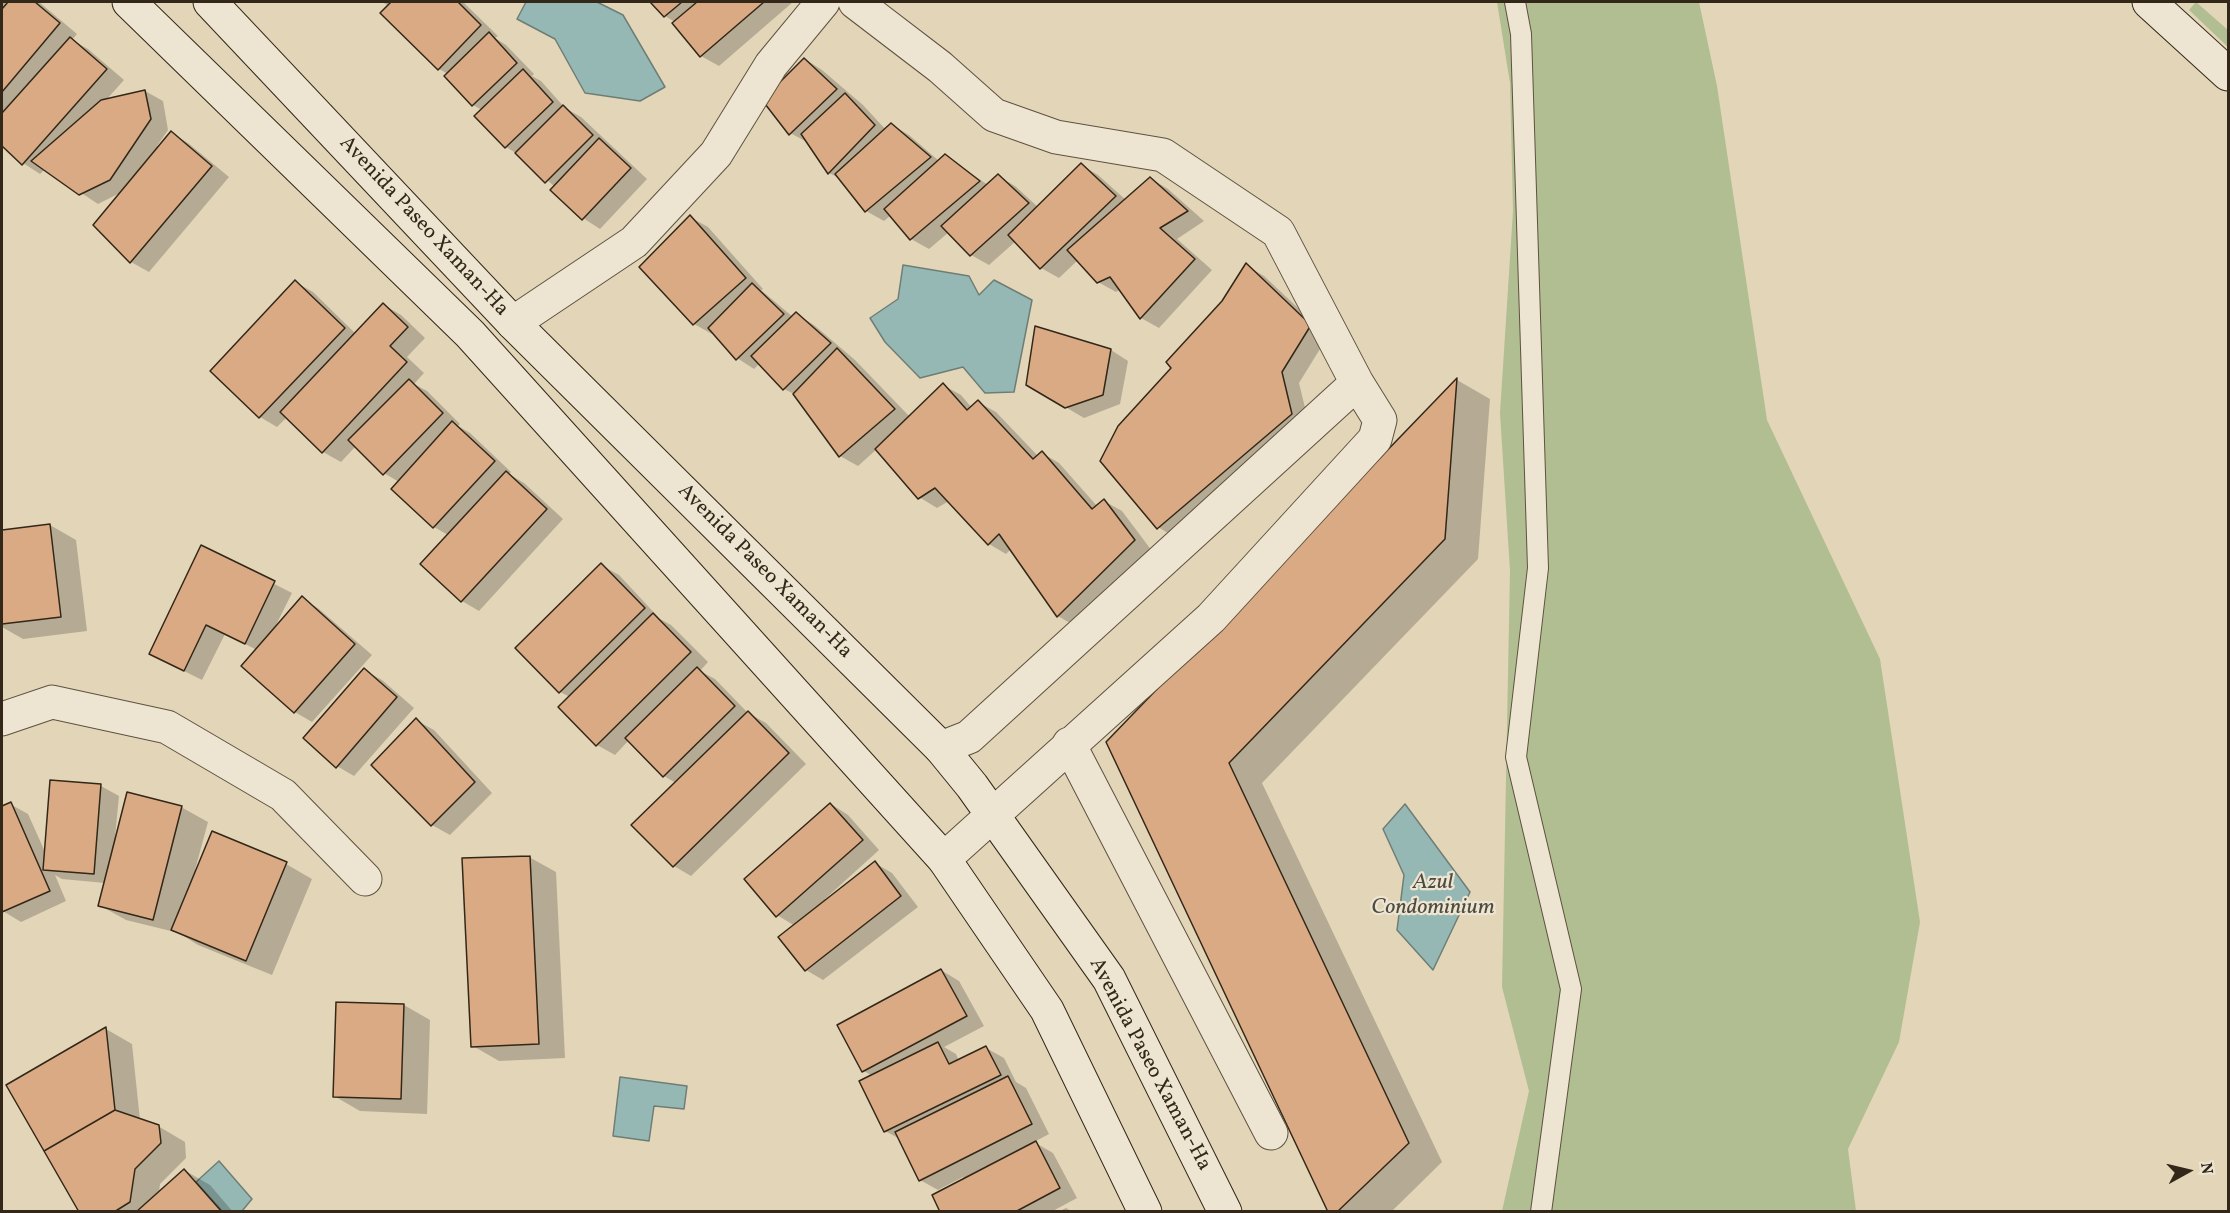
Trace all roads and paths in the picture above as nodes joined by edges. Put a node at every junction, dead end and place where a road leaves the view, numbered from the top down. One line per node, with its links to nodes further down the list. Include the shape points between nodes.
1 (129, 2): 14 (main road, Avenida Paseo Xaman-Ha, via 470,334)
2 (210, 2): 8 (main road, Avenida Paseo Xaman-Ha)
3 (823, 2): 8 (main road, via 771,65 716,154 634,242)
4 (855, 2): 9 (main road, via 940,67 994,115 1056,137 1163,155 1278,232)
5 (1515, 2): 19 (lane, via 1521,34 1538,568 1516,757 1571,989)
6 (2149, 2): 7 (main road)
7 (2229, 74)
8 (513, 322): 12 (main road, Avenida Paseo Xaman-Ha)
9 (1357, 383): 11 (main road, via 1380,420 1375,439 1211,618); 12 (main road, via 969,737)
10 (2, 718): 15 (main road, via 52,702 167,727 283,795)
11 (1070, 744): 13 (main road); 16 (main road)
12 (941, 748): 13 (main road, Avenida Paseo Xaman-Ha)
13 (992, 814): 14 (main road); 18 (main road, Avenida Paseo Xaman-Ha, via 1109,979)
14 (944, 859): 17 (main road, Avenida Paseo Xaman-Ha, via 1047,1010)
15 (365, 879)
16 (1270, 1133)
17 (1145, 1212)
18 (1226, 1212)
19 (1541, 1212)

